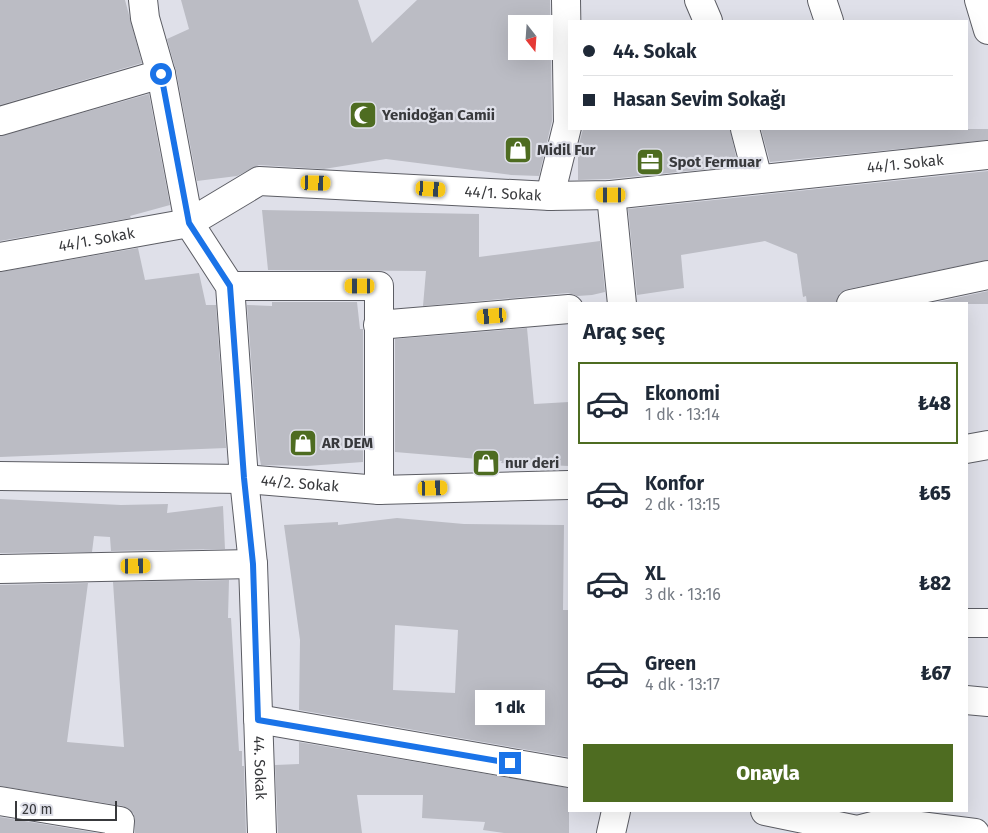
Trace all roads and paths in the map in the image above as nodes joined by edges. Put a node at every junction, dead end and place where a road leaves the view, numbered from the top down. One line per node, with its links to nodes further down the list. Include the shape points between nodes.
1 (143, 0): 9 (street, 44. Sokak)
2 (566, 0): 15 (street, via 568,124)
3 (700, 0): 6 (street)
4 (822, 0): 7 (street)
5 (978, 0): 8 (street)
6 (708, 20)
7 (829, 20)
8 (988, 30)
9 (161, 74): 10 (street); 16 (street, 44. Sokak)
10 (0, 121)
11 (745, 130): 13 (street)
12 (988, 155): 13 (street, 44/1. Sokak)
13 (758, 179): 14 (street, 44/1. Sokak)
14 (611, 195): 15 (street, 44/1. Sokak); 20 (street)
15 (550, 196): 16 (street, 44/1. Sokak, via 259,181)
16 (189, 223): 17 (street, 44/1. Sokak); 19 (street, 44. Sokak)
17 (0, 257)
18 (988, 275): 21 (street)
19 (230, 286): 23 (street, via 379,286); 27 (street, 44. Sokak)
20 (622, 302)
21 (860, 302)
22 (568, 310): 23 (street)
23 (378, 325): 29 (street)
24 (988, 445): 25 (street)
25 (968, 449)
26 (0, 476): 27 (street, 44/2. Sokak)
27 (244, 478): 29 (street, 44/2. Sokak); 30 (street, 44. Sokak)
28 (568, 486): 29 (street, 44/2. Sokak)
29 (379, 490)
30 (253, 564): 31 (street); 36 (street, 44. Sokak)
31 (0, 569)
32 (988, 622): 33 (street)
33 (968, 623)
34 (968, 700): 35 (street)
35 (988, 702)
36 (258, 720): 37 (street); 43 (street, 44. Sokak)
37 (568, 773)
38 (0, 801): 42 (street, via 120,821)
39 (616, 812): 44 (street)
40 (770, 812): 41 (street, via 857,830)
41 (888, 822): 45 (street)
42 (119, 833)
43 (262, 833)
44 (611, 833)
45 (975, 833)

